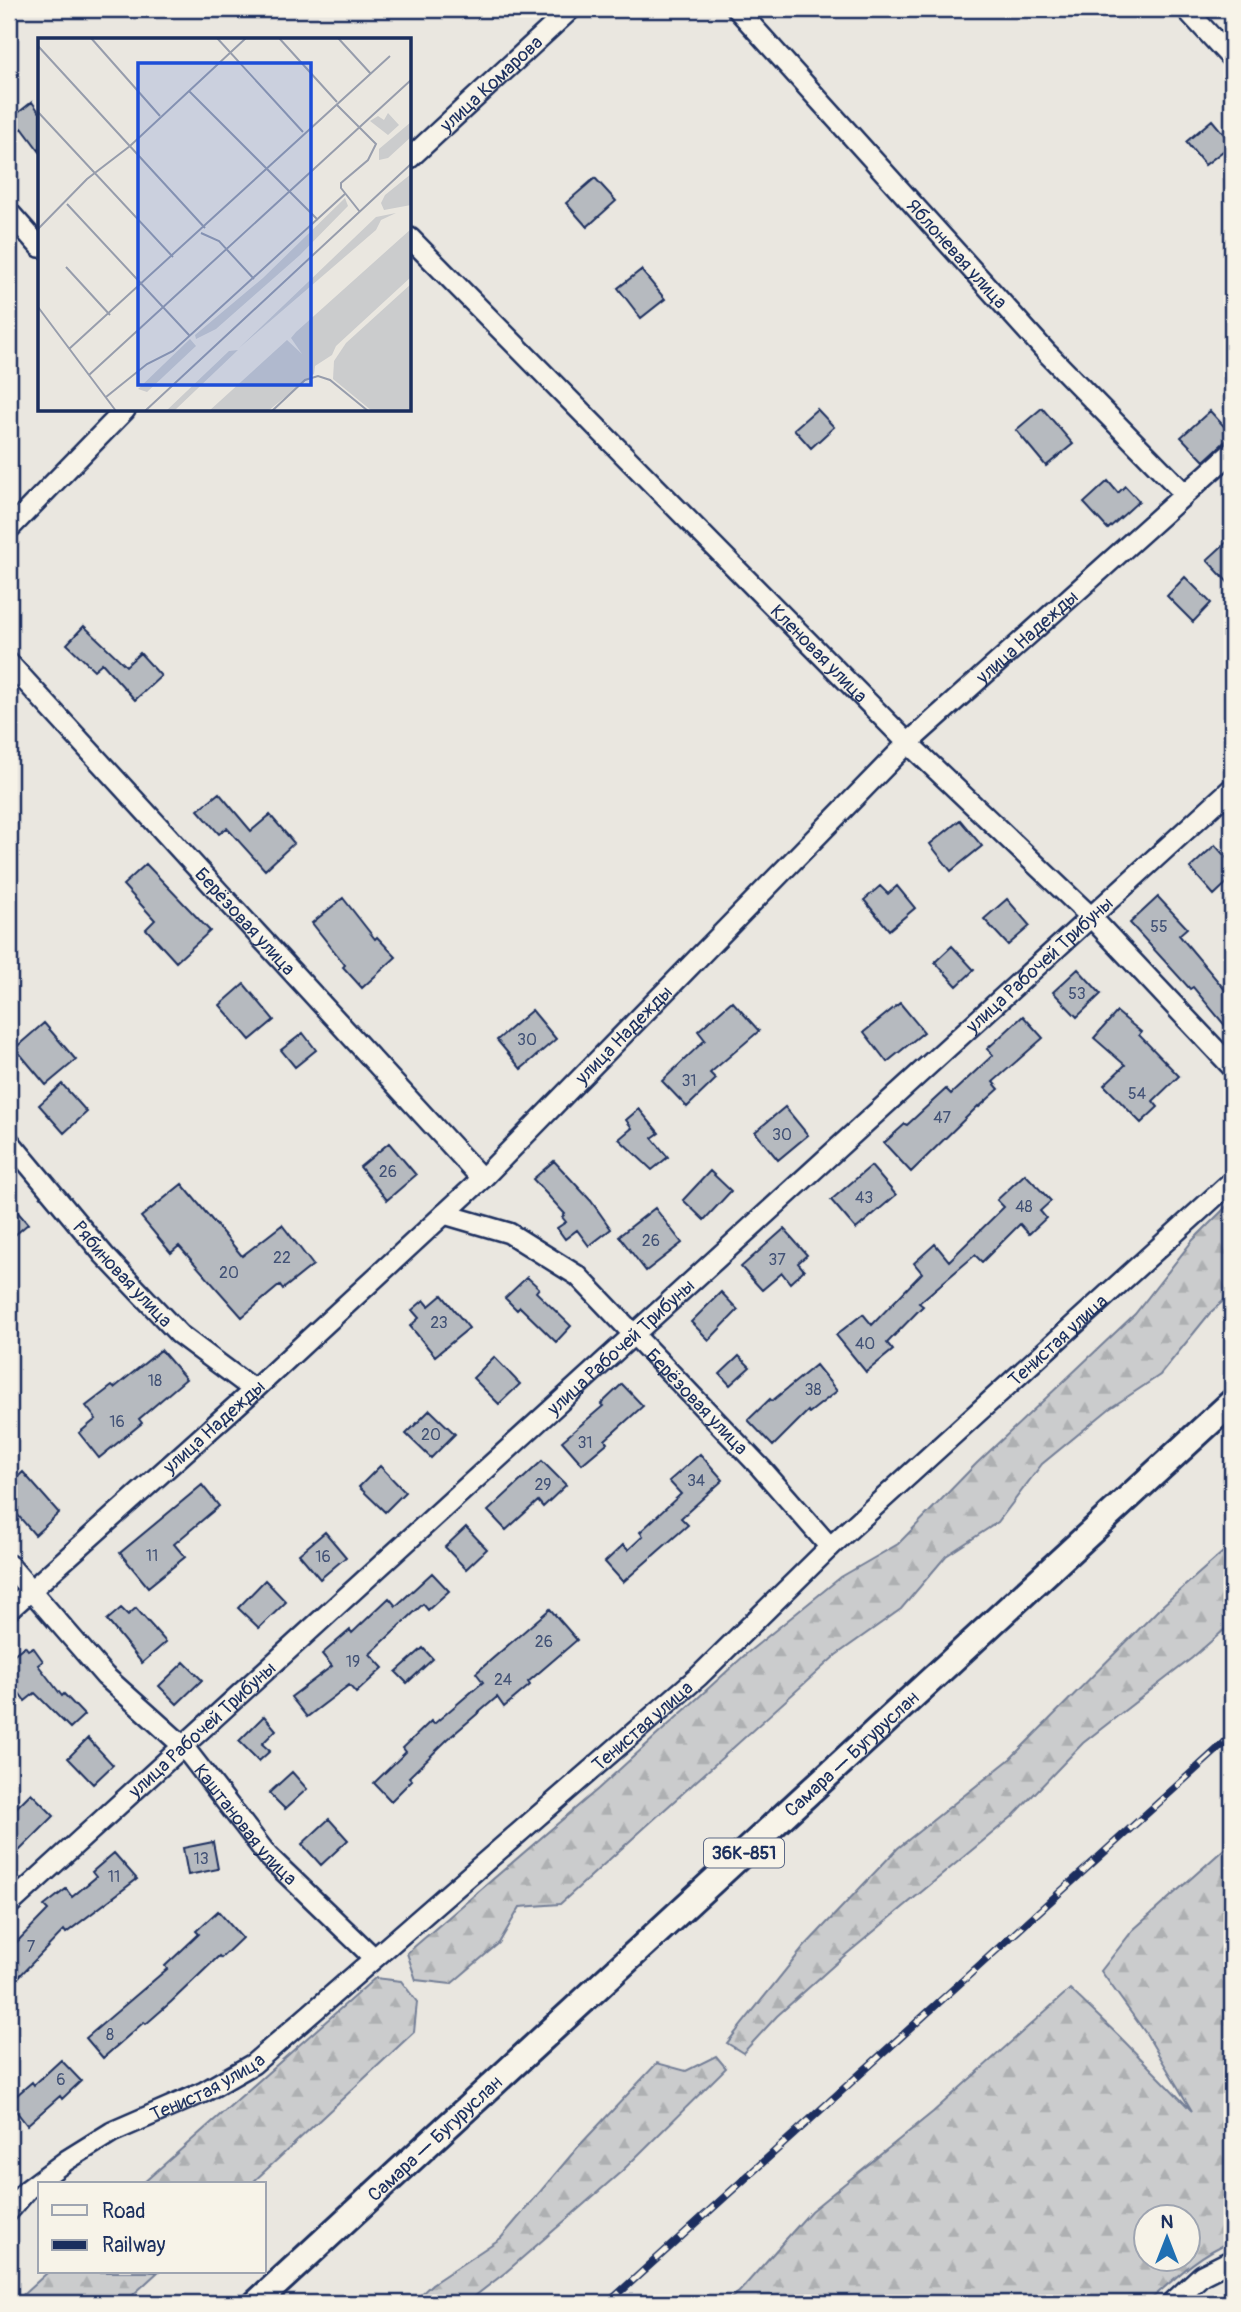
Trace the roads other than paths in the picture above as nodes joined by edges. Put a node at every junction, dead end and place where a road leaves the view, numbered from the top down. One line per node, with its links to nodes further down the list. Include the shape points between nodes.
1 (571, 9): 5 (street, улица Комарова)
2 (737, 9): 11 (street, Яблоневая улица, via 1048,354)
3 (1186, 9): 4 (street)
4 (1232, 59)
5 (411, 157)
6 (9, 212): 8 (street)
7 (411, 239): 14 (street, Кленовая улица)
8 (38, 245)
9 (124, 411): 12 (street)
10 (1232, 452): 11 (street, улица Надежды)
11 (1184, 494): 14 (street, улица Надежды)
12 (9, 529)
13 (9, 663): 19 (street, Берёзовая улица)
14 (908, 743): 16 (street, Кленовая улица); 19 (street, улица Надежды)
15 (1232, 788): 16 (street, улица Рабочей Трибуны)
16 (1091, 917): 17 (street, Кленовая улица); 22 (street, улица Рабочей Трибуны)
17 (1232, 1067)
18 (9, 1141): 23 (street, Рябиновая улица, via 104,1255 179,1334)
19 (482, 1179): 21 (street, улица Надежды)
20 (1232, 1181): 25 (street, Тенистая улица)
21 (444, 1214): 22 (street, Берёзовая улица, via 509,1233 579,1276); 23 (street, улица Надежды)
22 (635, 1334): 25 (street, Берёзовая улица); 29 (street, улица Рабочей Трибуны)
23 (254, 1390): 27 (street, улица Надежды)
24 (1232, 1402): 34 (main road, Самара — Бугуруслан / 36К-851)
25 (830, 1547): 31 (street, Тенистая улица, via 699,1676)
26 (9, 1564): 27 (street, Каштановая улица)
27 (31, 1589): 28 (street, улица Надежды); 29 (street, Каштановая улица, via 105,1676)
28 (9, 1610)
29 (183, 1746): 30 (street, улица Рабочей Трибуны); 31 (street, Каштановая улица, via 268,1856)
30 (9, 1905)
31 (374, 1958): 32 (street, Тенистая улица, via 253,2064 204,2092 112,2132 37,2182)
32 (9, 2211)
33 (1232, 2260): 35 (street, via 1202,2276)
34 (256, 2303)
35 (1172, 2303)

